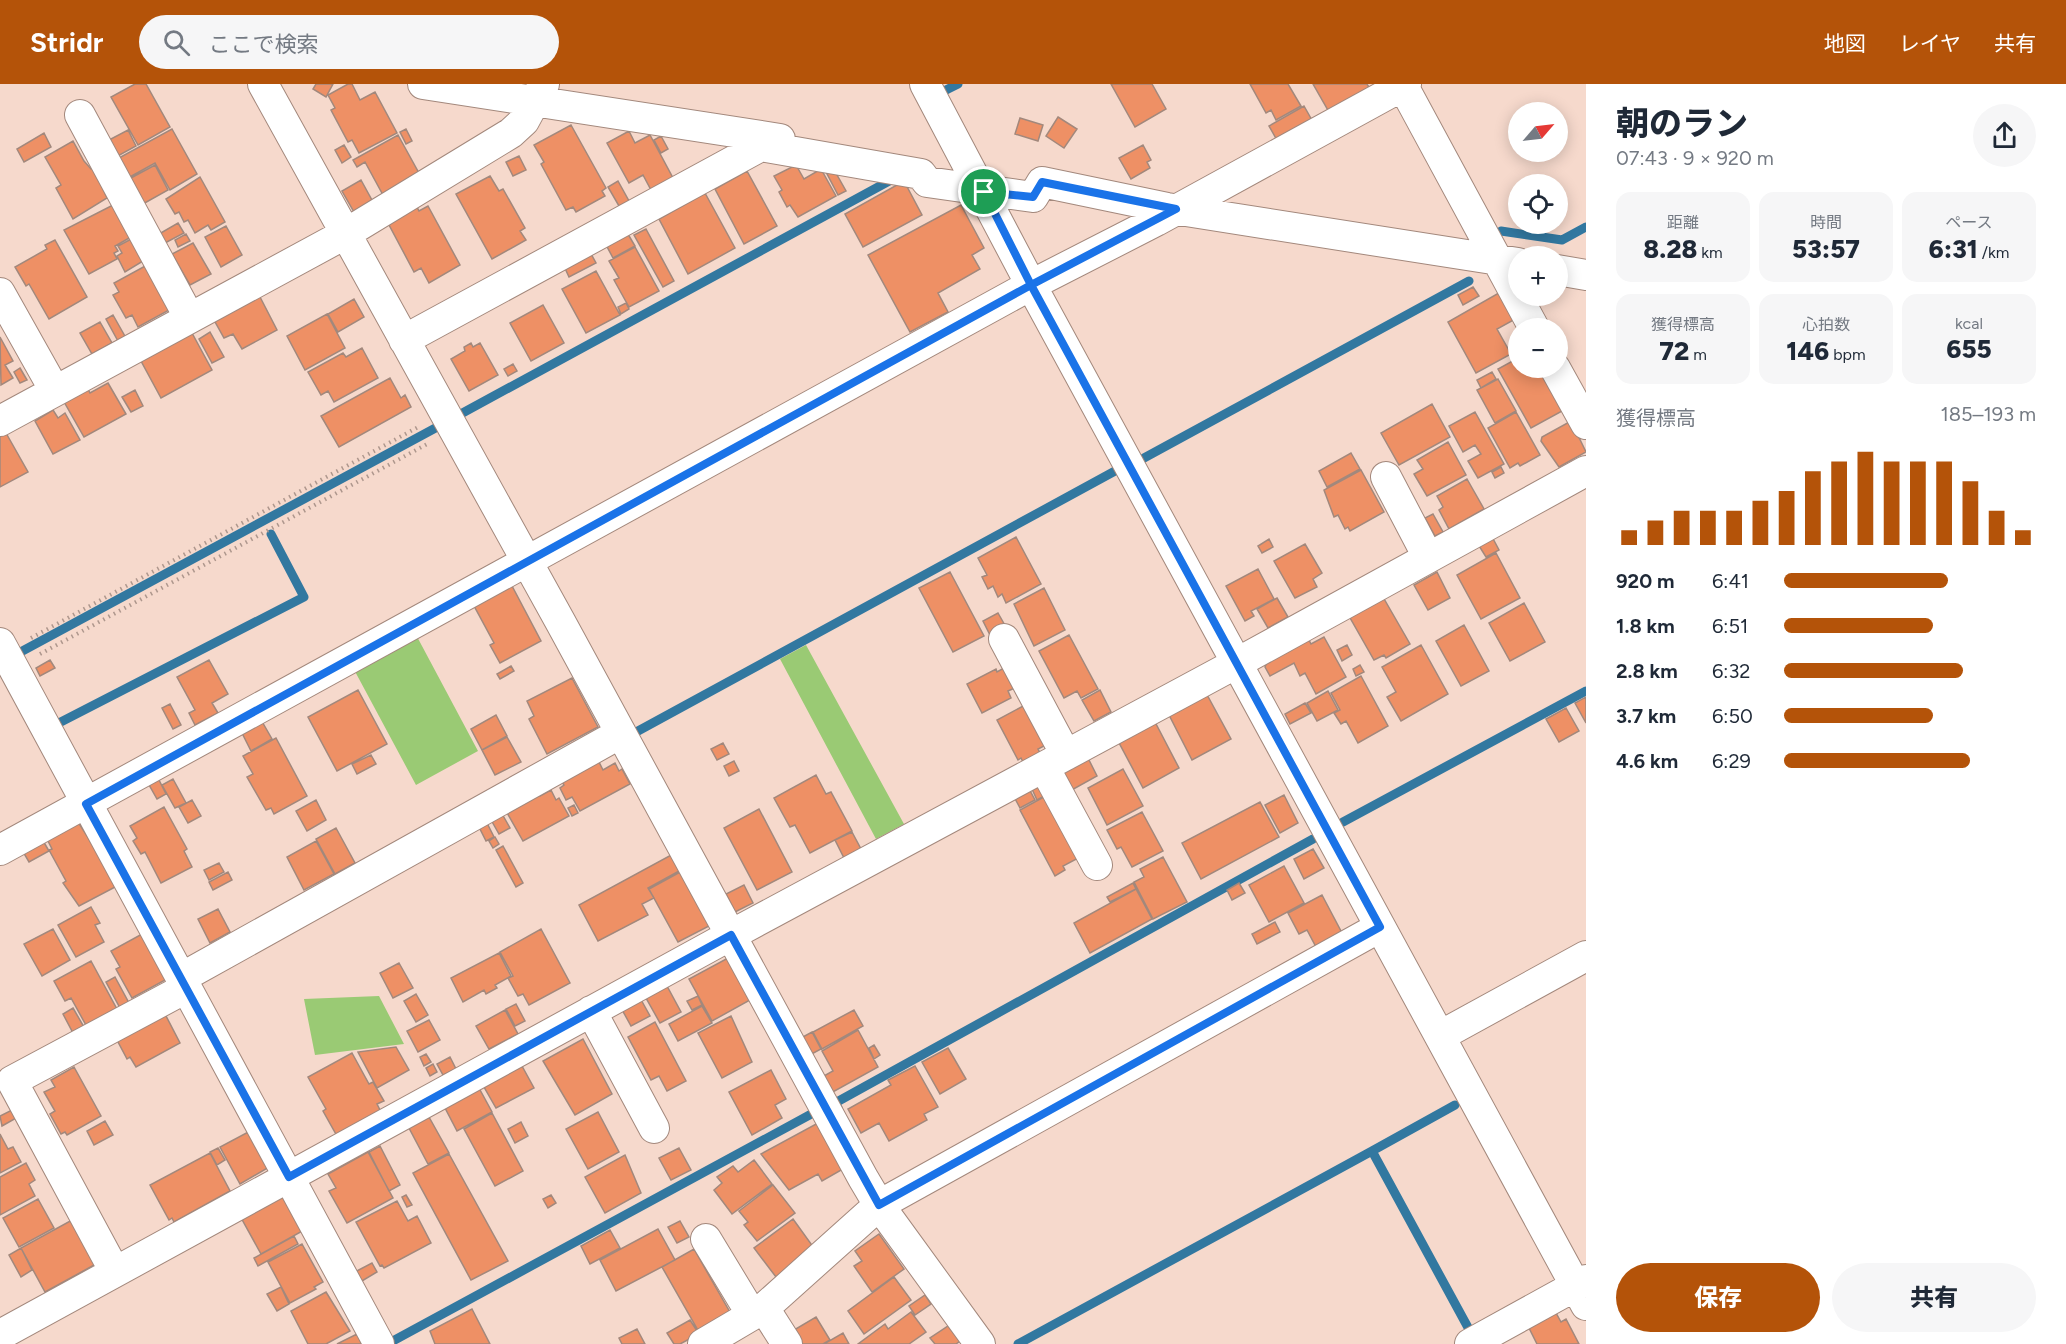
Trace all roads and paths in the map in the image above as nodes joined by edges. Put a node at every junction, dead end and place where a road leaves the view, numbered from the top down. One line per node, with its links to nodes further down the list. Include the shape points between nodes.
1 (263, 84): 10 (street)
2 (423, 84): 5 (street)
3 (925, 84): 8 (street)
4 (1404, 85): 9 (street); 12 (street)
5 (540, 93): 7 (street, via 927,160 933,175); 10 (street, via 524,121 511,133)
6 (80, 115): 17 (street)
7 (951, 185): 8 (street); 19 (street, via 927,182 921,174 761,146)
8 (983, 190): 9 (street, via 1033,197 1042,182); 15 (street)
9 (1176, 209): 12 (street); 15 (street)
10 (345, 234): 17 (street); 19 (street)
11 (1359, 251): 12 (street)
12 (1507, 267): 18 (street)
13 (1568, 272): 14 (street)
14 (1586, 274)
15 (1031, 285): 28 (street); 31 (street)
16 (0, 293): 21 (street)
17 (189, 317): 21 (street)
18 (1530, 318)
19 (404, 340): 23 (street)
20 (1561, 378): 24 (street)
21 (55, 391): 22 (street)
22 (0, 421)
23 (449, 421): 28 (street); 30 (path); 30 (path)
24 (1586, 424)
25 (1586, 471): 27 (street)
26 (1386, 477): 27 (street)
27 (1428, 557): 31 (street)
28 (526, 561): 32 (street); 34 (street)
29 (1004, 639): 33 (street)
30 (6, 654): 34 (street)
31 (1237, 663): 33 (street); 37 (street)
32 (621, 734): 38 (street); 40 (street)
33 (1055, 761): 36 (street); 38 (street)
34 (86, 804): 35 (street); 40 (street)
35 (0, 850)
36 (1097, 865)
37 (1380, 927): 42 (street); 45 (street)
38 (731, 935): 41 (street); 45 (street)
39 (1586, 956): 42 (street)
40 (184, 983): 44 (street); 47 (street, via 12,1081)
41 (591, 1011): 43 (street); 44 (street)
42 (1440, 1036): 48 (street)
43 (654, 1128)
44 (289, 1177): 47 (street); 51 (street)
45 (879, 1205): 49 (street); 54 (street)
46 (706, 1239): 49 (street)
47 (115, 1272): 50 (street)
48 (1582, 1290): 55 (street)
49 (758, 1311): 52 (street); 53 (street)
50 (0, 1335)
51 (379, 1344)
52 (703, 1344)
53 (787, 1344)
54 (980, 1344)
55 (1470, 1344)

